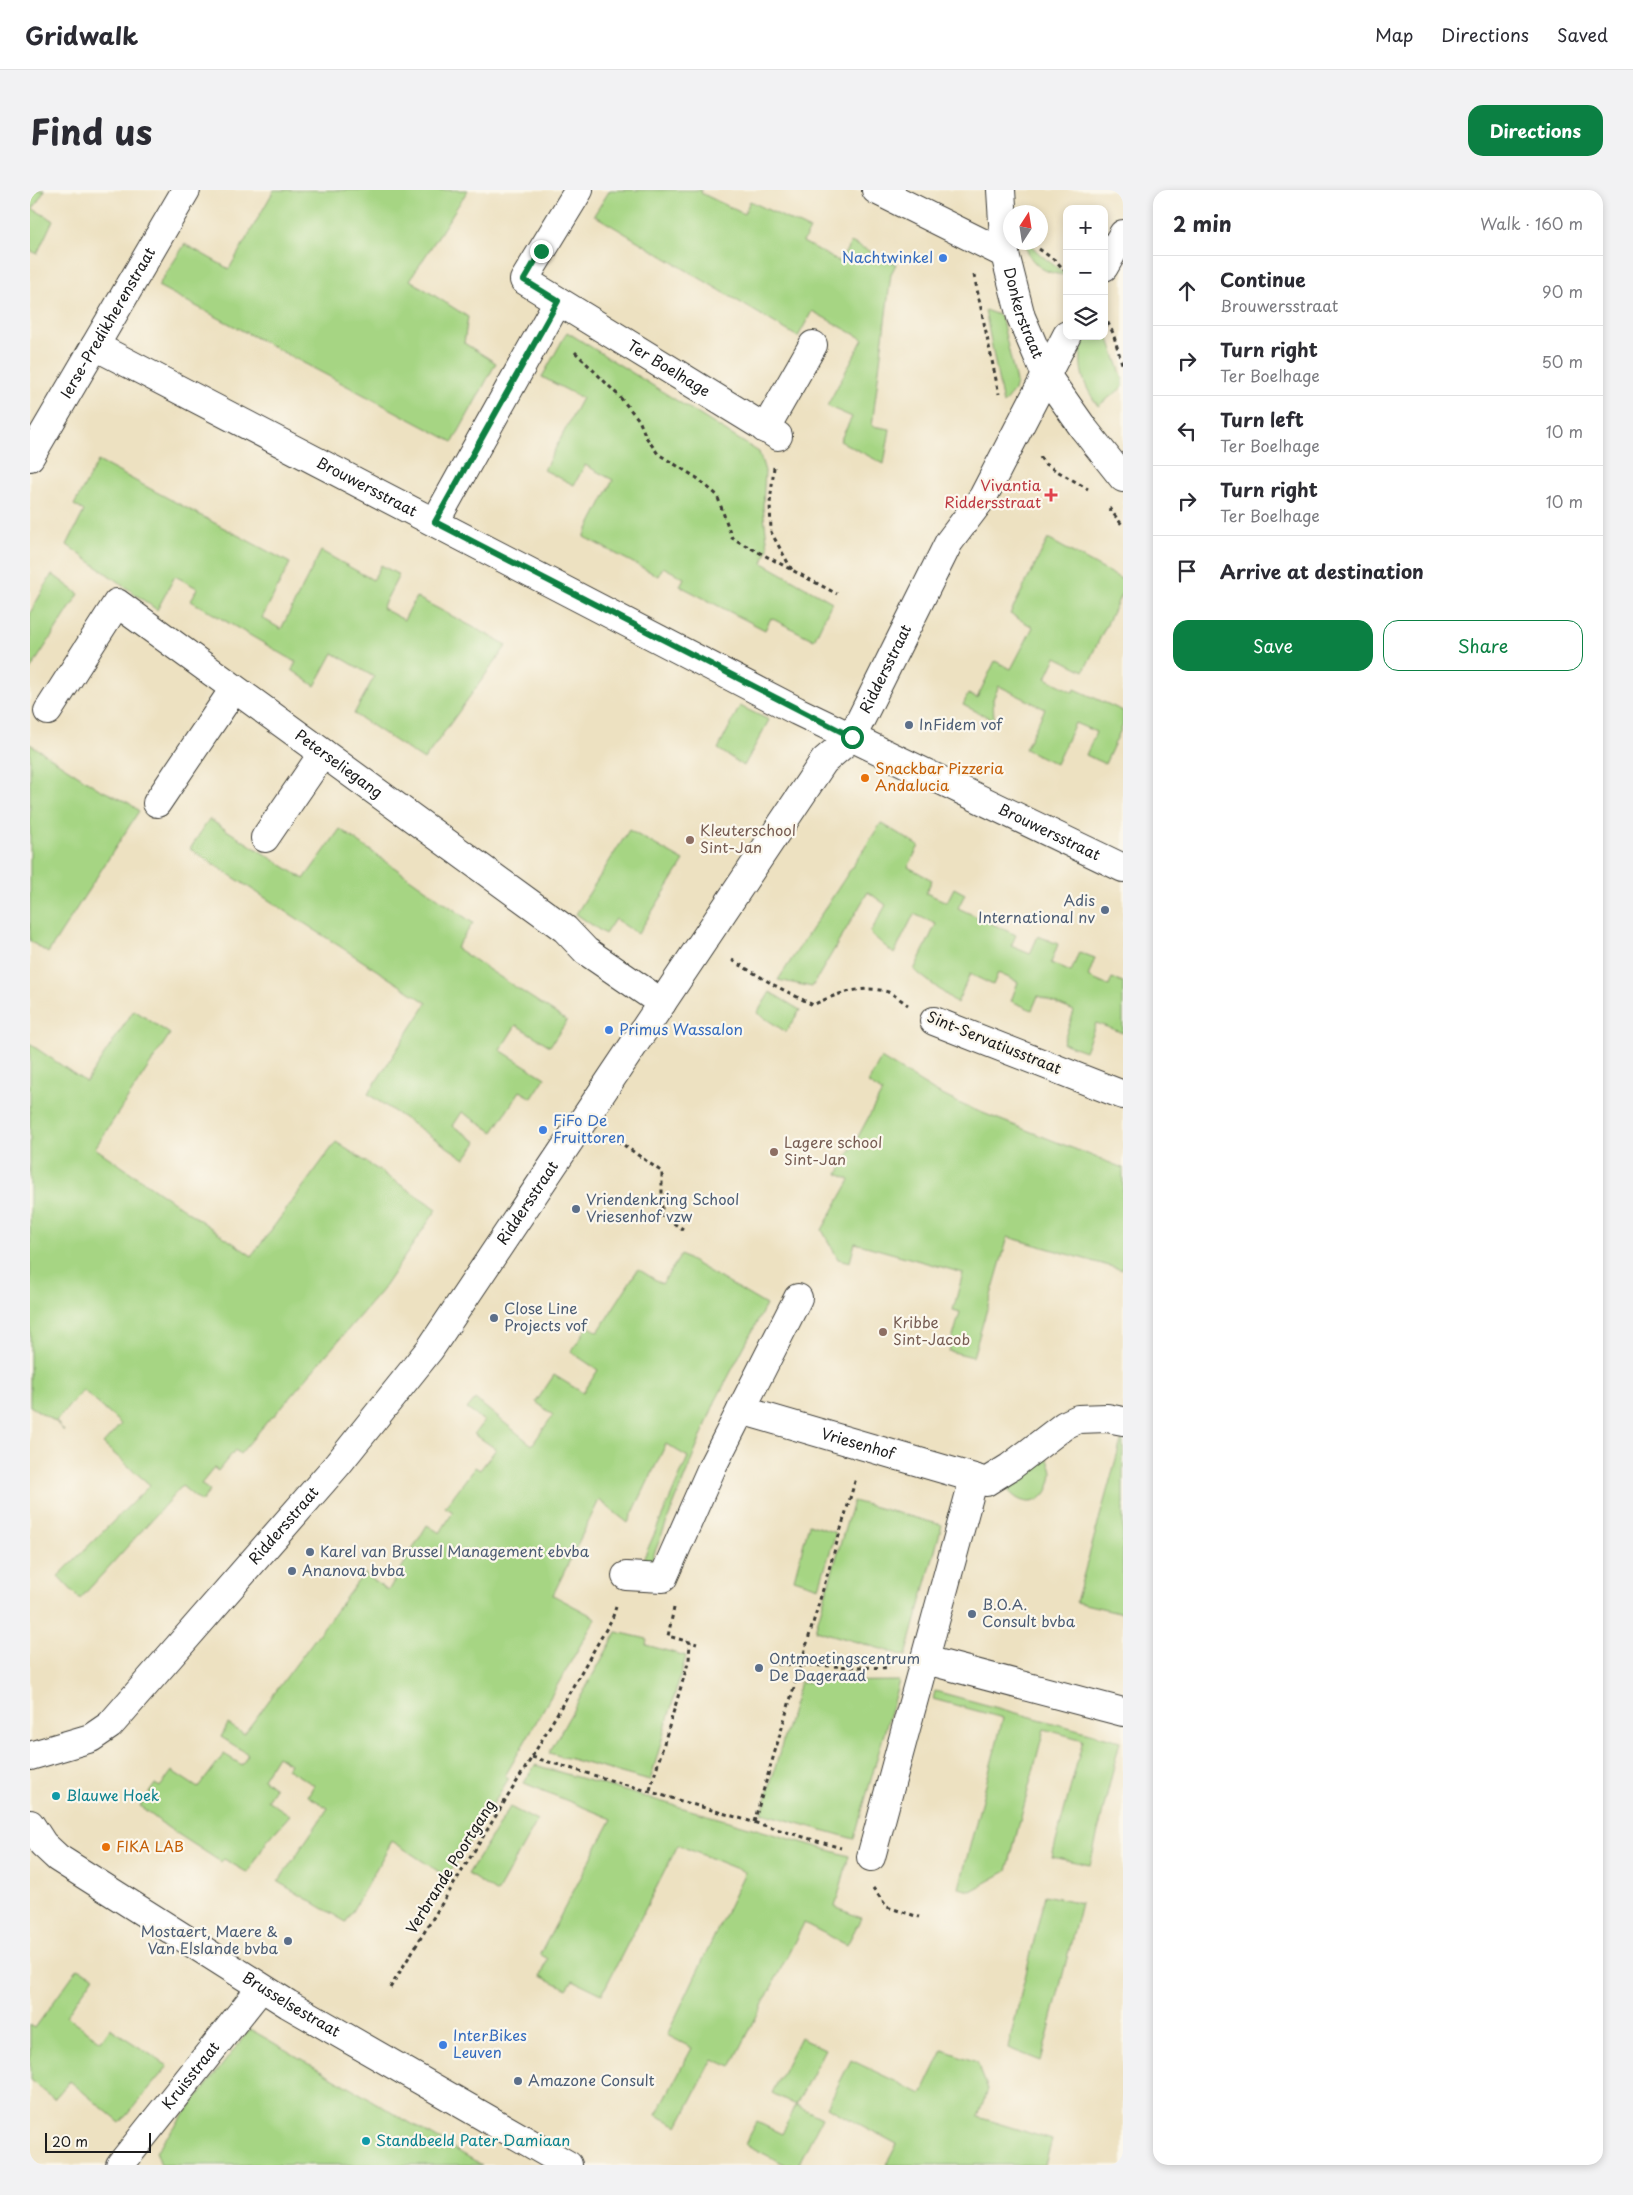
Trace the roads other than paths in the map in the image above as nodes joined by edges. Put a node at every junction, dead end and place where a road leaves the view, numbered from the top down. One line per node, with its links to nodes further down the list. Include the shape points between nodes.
1 (186, 190): 11 (street, Ierse-Predikherenstraat)
2 (579, 190): 8 (street, Ter Boelhage, via 524,280)
3 (876, 190): 6 (street)
4 (1001, 190): 6 (street, Donkerstraat)
5 (1123, 234): 7 (street)
6 (1004, 254): 12 (street, Donkerstraat, via 1021,317)
7 (1108, 260)
8 (558, 301): 10 (street, Ter Boelhage, via 772,432); 15 (street)
9 (1064, 340): 12 (street, Riddersstraat)
10 (813, 345)
11 (95, 346): 13 (street, Ierse-Predikherenstraat); 15 (street, Brouwersstraat)
12 (1046, 375): 14 (street, Donkerstraat); 18 (street, Riddersstraat, via 983,497 949,542)
13 (30, 457)
14 (1123, 478)
15 (435, 522): 18 (street, Brouwersstraat)
16 (234, 689): 17 (street, Peterseliegang, via 117,603); 19 (street, Peterseliegang); 20 (street)
17 (48, 711)
18 (852, 737): 22 (street, Brouwersstraat); 23 (street, Riddersstraat, via 824,761)
19 (322, 753): 21 (street); 23 (street, Peterseliegang, via 565,929 586,951)
20 (157, 803)
21 (265, 838)
22 (1123, 868)
23 (662, 1003): 33 (street, Riddersstraat, via 430,1349 338,1464 110,1725 91,1738)
24 (934, 1021): 25 (street, Sint-Servatiusstraat)
25 (1123, 1095)
26 (798, 1298): 27 (street)
27 (741, 1410): 29 (street, Vriesenhof); 30 (street, via 663,1578)
28 (1123, 1421): 29 (street, Vriesenhof, via 1078,1419 986,1482)
29 (974, 1478): 31 (street)
30 (626, 1576)
31 (924, 1665): 32 (street); 35 (street)
32 (1123, 1712)
33 (30, 1756)
34 (30, 1824): 36 (street, Brusselsestraat, via 43,1844 58,1858)
35 (871, 1857)
36 (261, 1988): 37 (street, Brusselsestraat); 38 (street, Kruisstraat)
37 (563, 2164)
38 (120, 2165)

